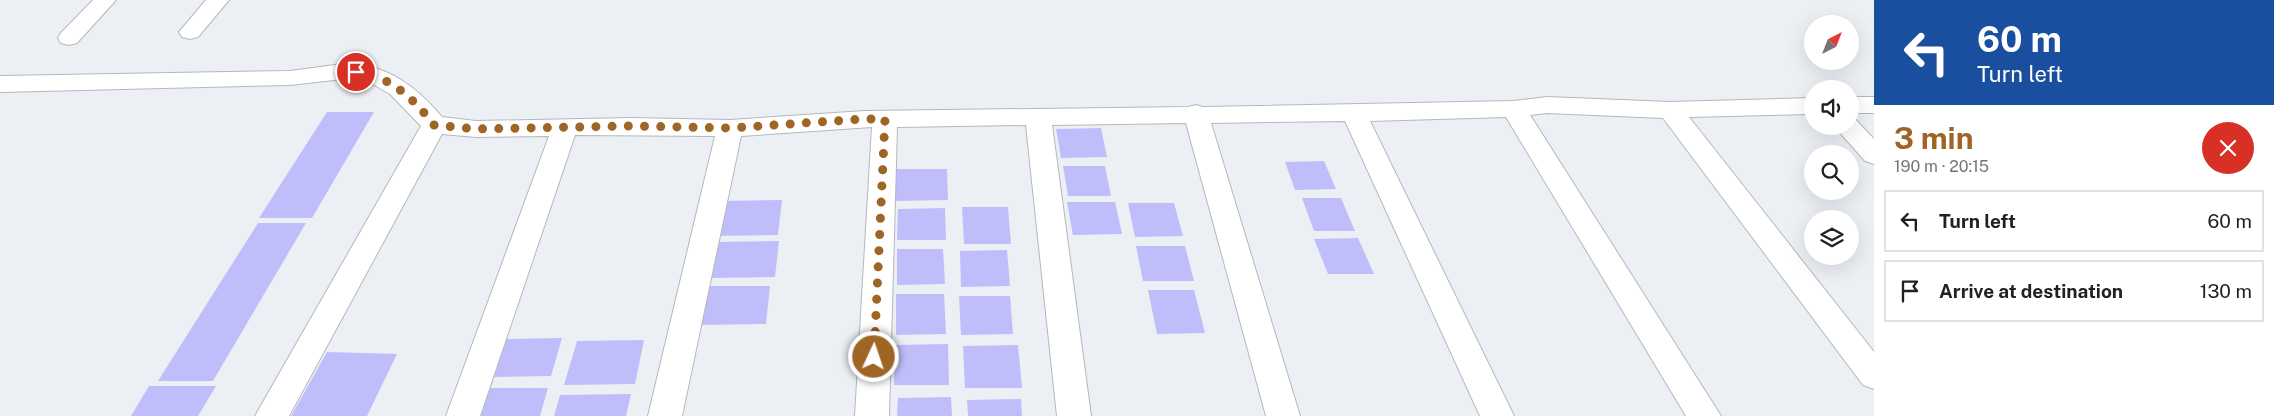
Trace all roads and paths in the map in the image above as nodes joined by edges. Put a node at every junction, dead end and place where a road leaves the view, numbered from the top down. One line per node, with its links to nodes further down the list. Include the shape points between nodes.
1 (105, 0): 4 (street)
2 (218, 0): 3 (street)
3 (190, 32)
4 (69, 38)
5 (0, 84): 15 (street, via 292,78 356,72 387,81 422,109)
6 (1874, 104): 7 (street)
7 (1859, 105)
8 (1804, 106): 10 (street)
9 (1514, 109): 10 (street, via 1547,105); 11 (street); 28 (street)
10 (1670, 110): 20 (street)
11 (1354, 113): 12 (street); 27 (street)
12 (1196, 114): 13 (street); 26 (street)
13 (1038, 116): 14 (street); 25 (street)
14 (885, 119): 17 (street); 24 (street)
15 (434, 125): 16 (street, via 476,129); 21 (street)
16 (565, 128): 17 (street); 22 (street)
17 (730, 128): 23 (street)
18 (1854, 135): 19 (street)
19 (1874, 156)
20 (1874, 376)
21 (272, 416)
22 (463, 416)
23 (665, 416)
24 (872, 416)
25 (1074, 416)
26 (1282, 416)
27 (1497, 416)
28 (1704, 416)

